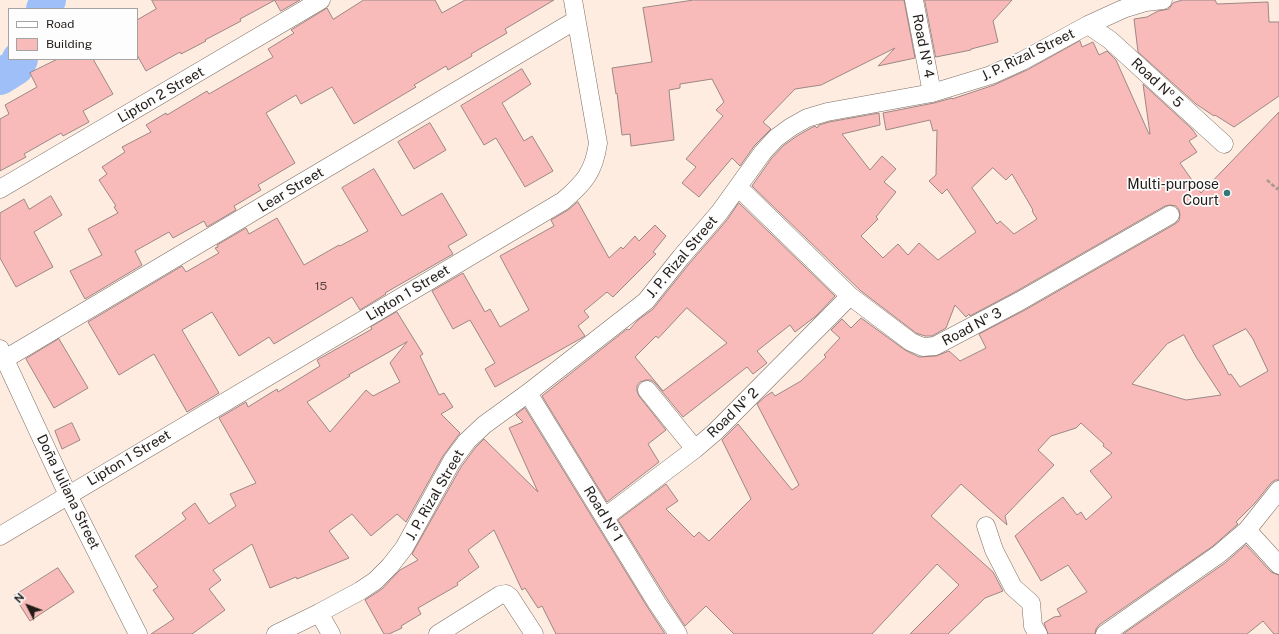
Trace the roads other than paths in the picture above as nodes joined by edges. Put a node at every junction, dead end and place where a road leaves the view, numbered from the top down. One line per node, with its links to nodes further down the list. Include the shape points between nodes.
1 (321, 0): 11 (street, Lipton 2 Street)
2 (573, 0): 6 (street, Lipton 1 Street)
3 (914, 0): 8 (street, Road № 4)
4 (1163, 0): 5 (street, J. P. Rizal Street)
5 (1122, 4): 7 (street, J. P. Rizal Street)
6 (576, 20): 14 (street, Lear Street); 19 (street, Lipton 1 Street, via 598,144 596,159 577,189 556,205)
7 (1088, 25): 8 (street, J. P. Rizal Street, via 991,75); 9 (street, Road № 5, via 1110,40)
8 (932, 93): 10 (street, J. P. Rizal Street, via 807,118 776,138)
9 (1224, 144)
10 (738, 187): 13 (street, Road № 3); 16 (street, J. P. Rizal Street, via 646,300)
11 (0, 189)
12 (1170, 216): 13 (street, Road № 3, via 935,346 923,347 911,342)
13 (850, 296): 17 (street, Road № 2)
14 (2, 354): 19 (street, Doña Juliana Street)
15 (647, 390): 17 (street)
16 (528, 393): 20 (street, Road № 1); 25 (street, J. P. Rizal Street, via 484,425 467,441 452,460 404,548 390,566 360,592)
17 (695, 449): 20 (street, Road № 2)
18 (1279, 490): 22 (street)
19 (68, 495): 23 (street, Lipton 1 Street); 27 (street, Doña Juliana Street)
20 (605, 517): 32 (street, Road № 1)
21 (986, 526): 33 (street, via 994,550 1013,587 1030,603 1033,626)
22 (1247, 530): 24 (street); 34 (street, via 1219,554)
23 (0, 536)
24 (1279, 565)
25 (319, 613): 26 (street, J. P. Rizal Street); 29 (street)
26 (303, 629): 28 (street, J. P. Rizal Street)
27 (138, 634)
28 (276, 634)
29 (331, 634)
30 (438, 634): 31 (street, via 500,595 506,594)
31 (534, 634)
32 (678, 634)
33 (1038, 634)
34 (1105, 634)

